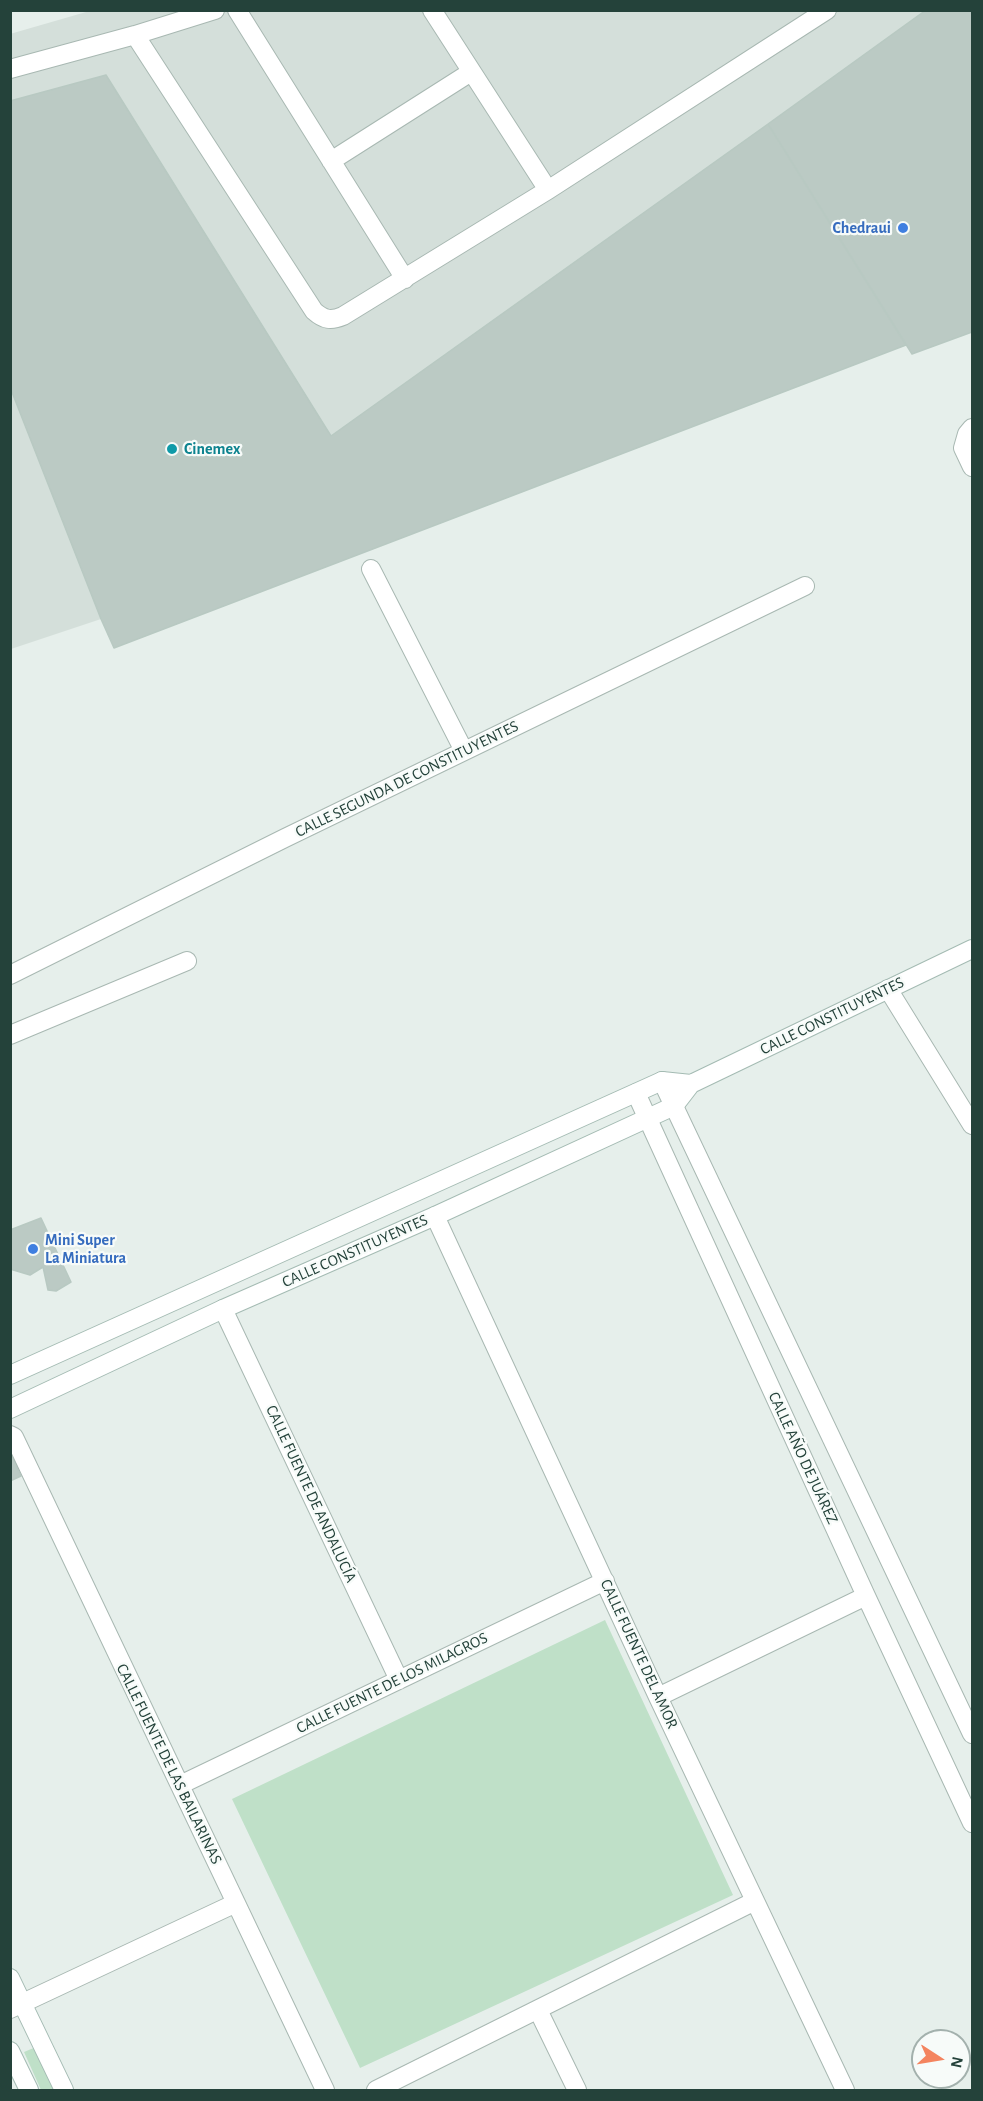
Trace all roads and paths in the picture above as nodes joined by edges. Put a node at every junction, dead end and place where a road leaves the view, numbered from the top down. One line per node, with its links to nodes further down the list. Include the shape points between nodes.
1 (215, 10): 5 (street)
2 (237, 10): 8 (street)
3 (432, 10): 7 (street)
4 (828, 10): 9 (street)
5 (135, 35): 6 (street); 10 (street, via 314,311 323,319 333,320)
6 (10, 69)
7 (471, 72): 8 (street); 9 (street)
8 (331, 161): 10 (street)
9 (548, 190): 10 (street)
10 (405, 279)
11 (968, 434): 12 (street, via 965,455)
12 (972, 467)
13 (371, 569): 15 (street)
14 (806, 586): 15 (street, CALLE SEGUNDA DE CONSTITUYENTES)
15 (464, 751): 18 (street, CALLE SEGUNDA DE CONSTITUYENTES)
16 (972, 949): 19 (street, CALLE CONSTITUYENTES)
17 (186, 961): 20 (street)
18 (10, 975)
19 (888, 989): 22 (street, CALLE CONSTITUYENTES); 26 (street)
20 (10, 1035)
21 (662, 1081): 22 (street); 23 (street, CALLE CONSTITUYENTES); 24 (street)
22 (691, 1084): 24 (street, CALLE CONSTITUYENTES)
23 (636, 1093): 25 (street, CALLE AÑO DE JUÁREZ); 29 (street, CALLE CONSTITUYENTES)
24 (674, 1106): 25 (street, CALLE CONSTITUYENTES); 36 (street)
25 (647, 1119): 27 (street, CALLE CONSTITUYENTES); 33 (street, CALLE AÑO DE JUÁREZ)
26 (972, 1125)
27 (435, 1216): 28 (street, CALLE CONSTITUYENTES); 32 (street, CALLE FUENTE DEL AMOR)
28 (223, 1309): 30 (street, CALLE CONSTITUYENTES); 34 (street, CALLE FUENTE DE ANDALUCÍA)
29 (10, 1375)
30 (13, 1402): 31 (street, CALLE FUENTE DE LAS BAILARINAS)
31 (12, 1436): 37 (street, CALLE FUENTE DE LAS BAILARINAS)
32 (605, 1581): 34 (street, CALLE FUENTE DE LOS MILAGROS); 35 (street, CALLE FUENTE DEL AMOR)
33 (866, 1596): 35 (street); 38 (street, CALLE AÑO DE JUÁREZ)
34 (399, 1680): 37 (street, CALLE FUENTE DE LOS MILAGROS)
35 (658, 1696): 39 (street, CALLE FUENTE DEL AMOR)
36 (972, 1734)
37 (180, 1785): 40 (street, CALLE FUENTE DE LAS BAILARINAS)
38 (972, 1823)
39 (755, 1901): 43 (street); 50 (street, CALLE FUENTE DEL AMOR)
40 (236, 1902): 42 (street); 47 (street, CALLE FUENTE DE LAS BAILARINAS)
41 (10, 1978): 42 (street)
42 (16, 2006): 46 (street)
43 (538, 2010): 48 (street); 49 (street)
44 (10, 2051): 45 (street)
45 (29, 2091)
46 (64, 2091)
47 (326, 2091)
48 (376, 2091)
49 (577, 2091)
50 (845, 2091)

